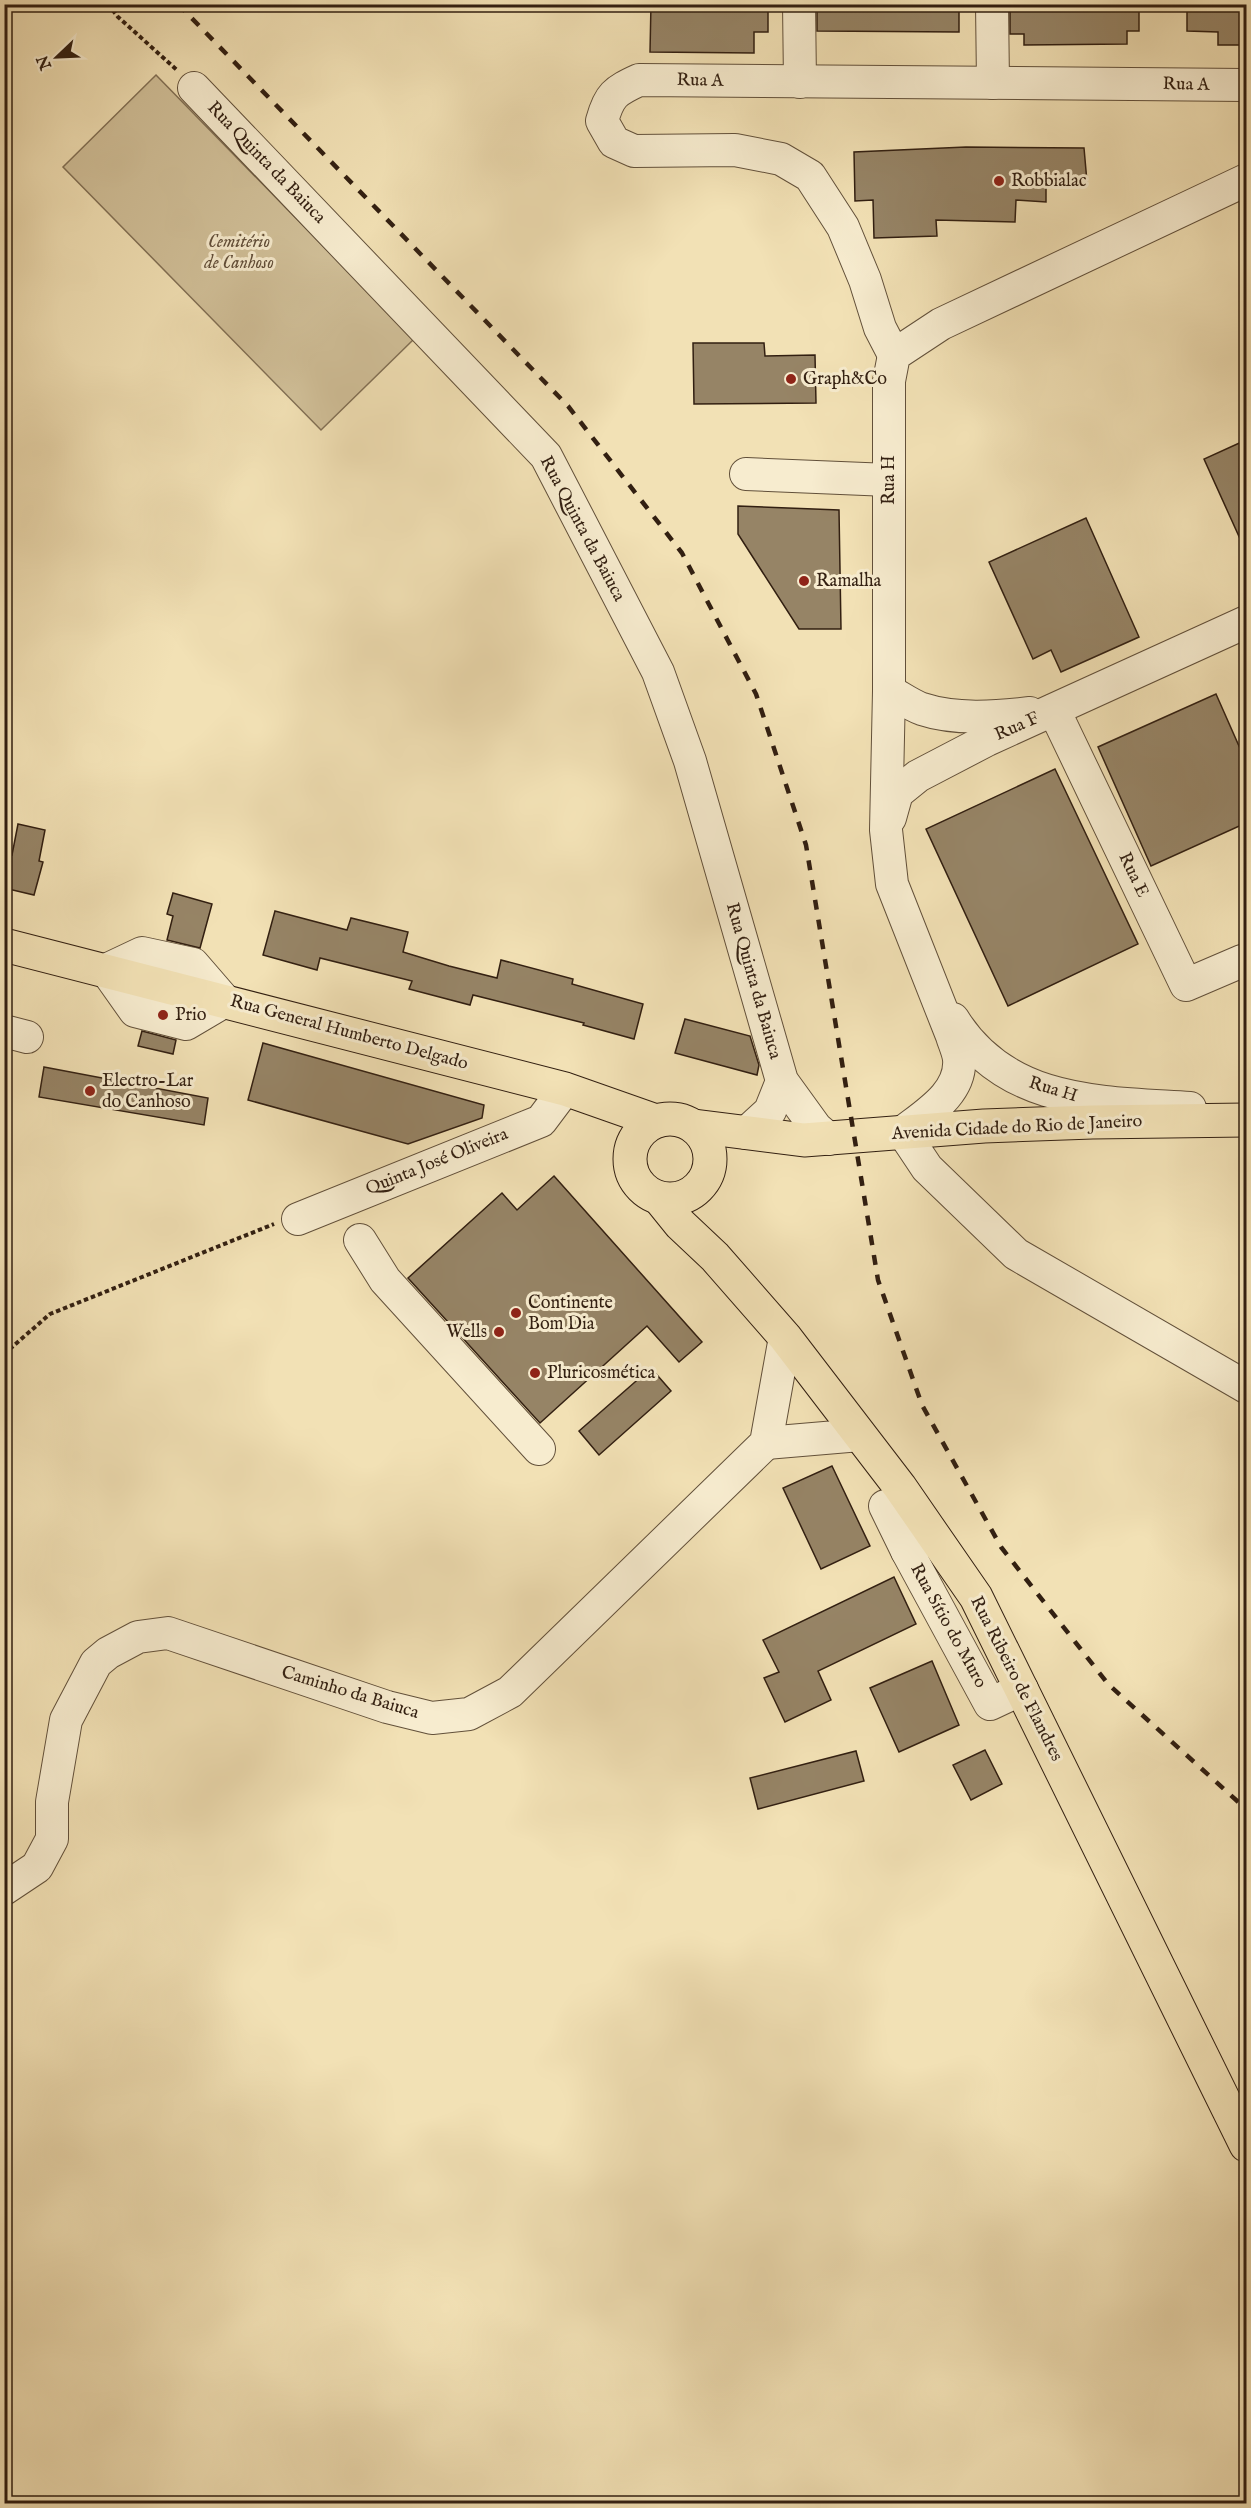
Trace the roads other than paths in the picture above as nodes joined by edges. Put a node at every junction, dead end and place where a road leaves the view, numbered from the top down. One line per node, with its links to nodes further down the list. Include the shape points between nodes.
1 (799, 4): 3 (street)
2 (992, 4): 4 (street)
3 (800, 82): 4 (street, Rua A); 8 (street, Rua A, via 639,80 618,89 607,102 602,121 614,142 634,151 735,150 781,159 810,176 843,227)
4 (993, 83): 5 (street, Rua A)
5 (1246, 85)
6 (194, 88): 18 (street, Rua Quinta da Baiuca, via 546,456 658,672 690,761)
7 (1246, 180): 8 (street, via 941,324)
8 (894, 356): 10 (street, Rua H, via 889,381)
9 (746, 474): 10 (street)
10 (889, 480): 12 (street, Rua H)
11 (1246, 622): 13 (street)
12 (889, 691): 13 (street, Rua F, via 922,709 958,715 1004,716); 14 (street, Rua H)
13 (1054, 710): 14 (street, Rua F, via 918,776 897,793); 16 (street, Rua E, via 1186,985)
14 (886, 830): 17 (street, Rua H, via 892,885)
15 (7, 953): 19 (main road, Rua General Humberto Delgado, via 106,970)
16 (1242, 961)
17 (935, 991): 20 (street, Rua H, via 960,1030 989,1061 1024,1083 1089,1101); 24 (street, Rua H, via 959,1059 957,1078 946,1096)
18 (782, 1081): 25 (street, Rua Quinta da Baiuca, via 770,1111); 26 (street, Rua Quinta da Baiuca, via 816,1128)
19 (565, 1089): 22 (main road, Rua General Humberto Delgado); 28 (main road, Rua Ribeiro de Flandres); 31 (street, Quinta José Oliveira, via 541,1121)
20 (1246, 1112)
21 (1246, 1120): 24 (main road, Avenida Cidade do Rio de Janeiro, via 1092,1122)
22 (656, 1121): 23 (main road, via 676,1119); 28 (main road, via 638,1134)
23 (694, 1126): 25 (main road); 29 (main road, via 709,1147 711,1159 709,1172)
24 (903, 1132): 26 (main road, Avenida Cidade do Rio de Janeiro); 35 (street, via 927,1168 1016,1254)
25 (746, 1133): 27 (main road)
26 (829, 1138): 27 (main road, Avenida Cidade do Rio de Janeiro)
27 (788, 1139): 29 (main road, via 744,1149 720,1165)
28 (630, 1154): 30 (main road, Rua Ribeiro de Flandres, via 633,1177 648,1193)
29 (699, 1188): 30 (main road, via 683,1198); 33 (main road, Rua Ribeiro de Flandres)
30 (659, 1198): 33 (main road, Rua Ribeiro de Flandres)
31 (298, 1219)
32 (360, 1240): 38 (street, via 385,1280)
33 (715, 1257): 34 (main road, Rua Ribeiro de Flandres)
34 (785, 1337): 36 (main road, Rua Ribeiro de Flandres); 37 (street)
35 (1246, 1387)
36 (860, 1435): 37 (street); 40 (main road, Rua Ribeiro de Flandres)
37 (766, 1443): 41 (street, Caminho da Baiuca, via 510,1692 470,1714 432,1718 387,1707 168,1633 138,1637 108,1653 96,1663 66,1720 52,1803 52,1839 37,1867)
38 (539, 1449)
39 (885, 1506): 40 (street, Rua Sítio do Muro)
40 (920, 1542): 42 (main road, Rua Ribeiro de Flandres, via 976,1596)
41 (4, 1889)
42 (1246, 2145)

